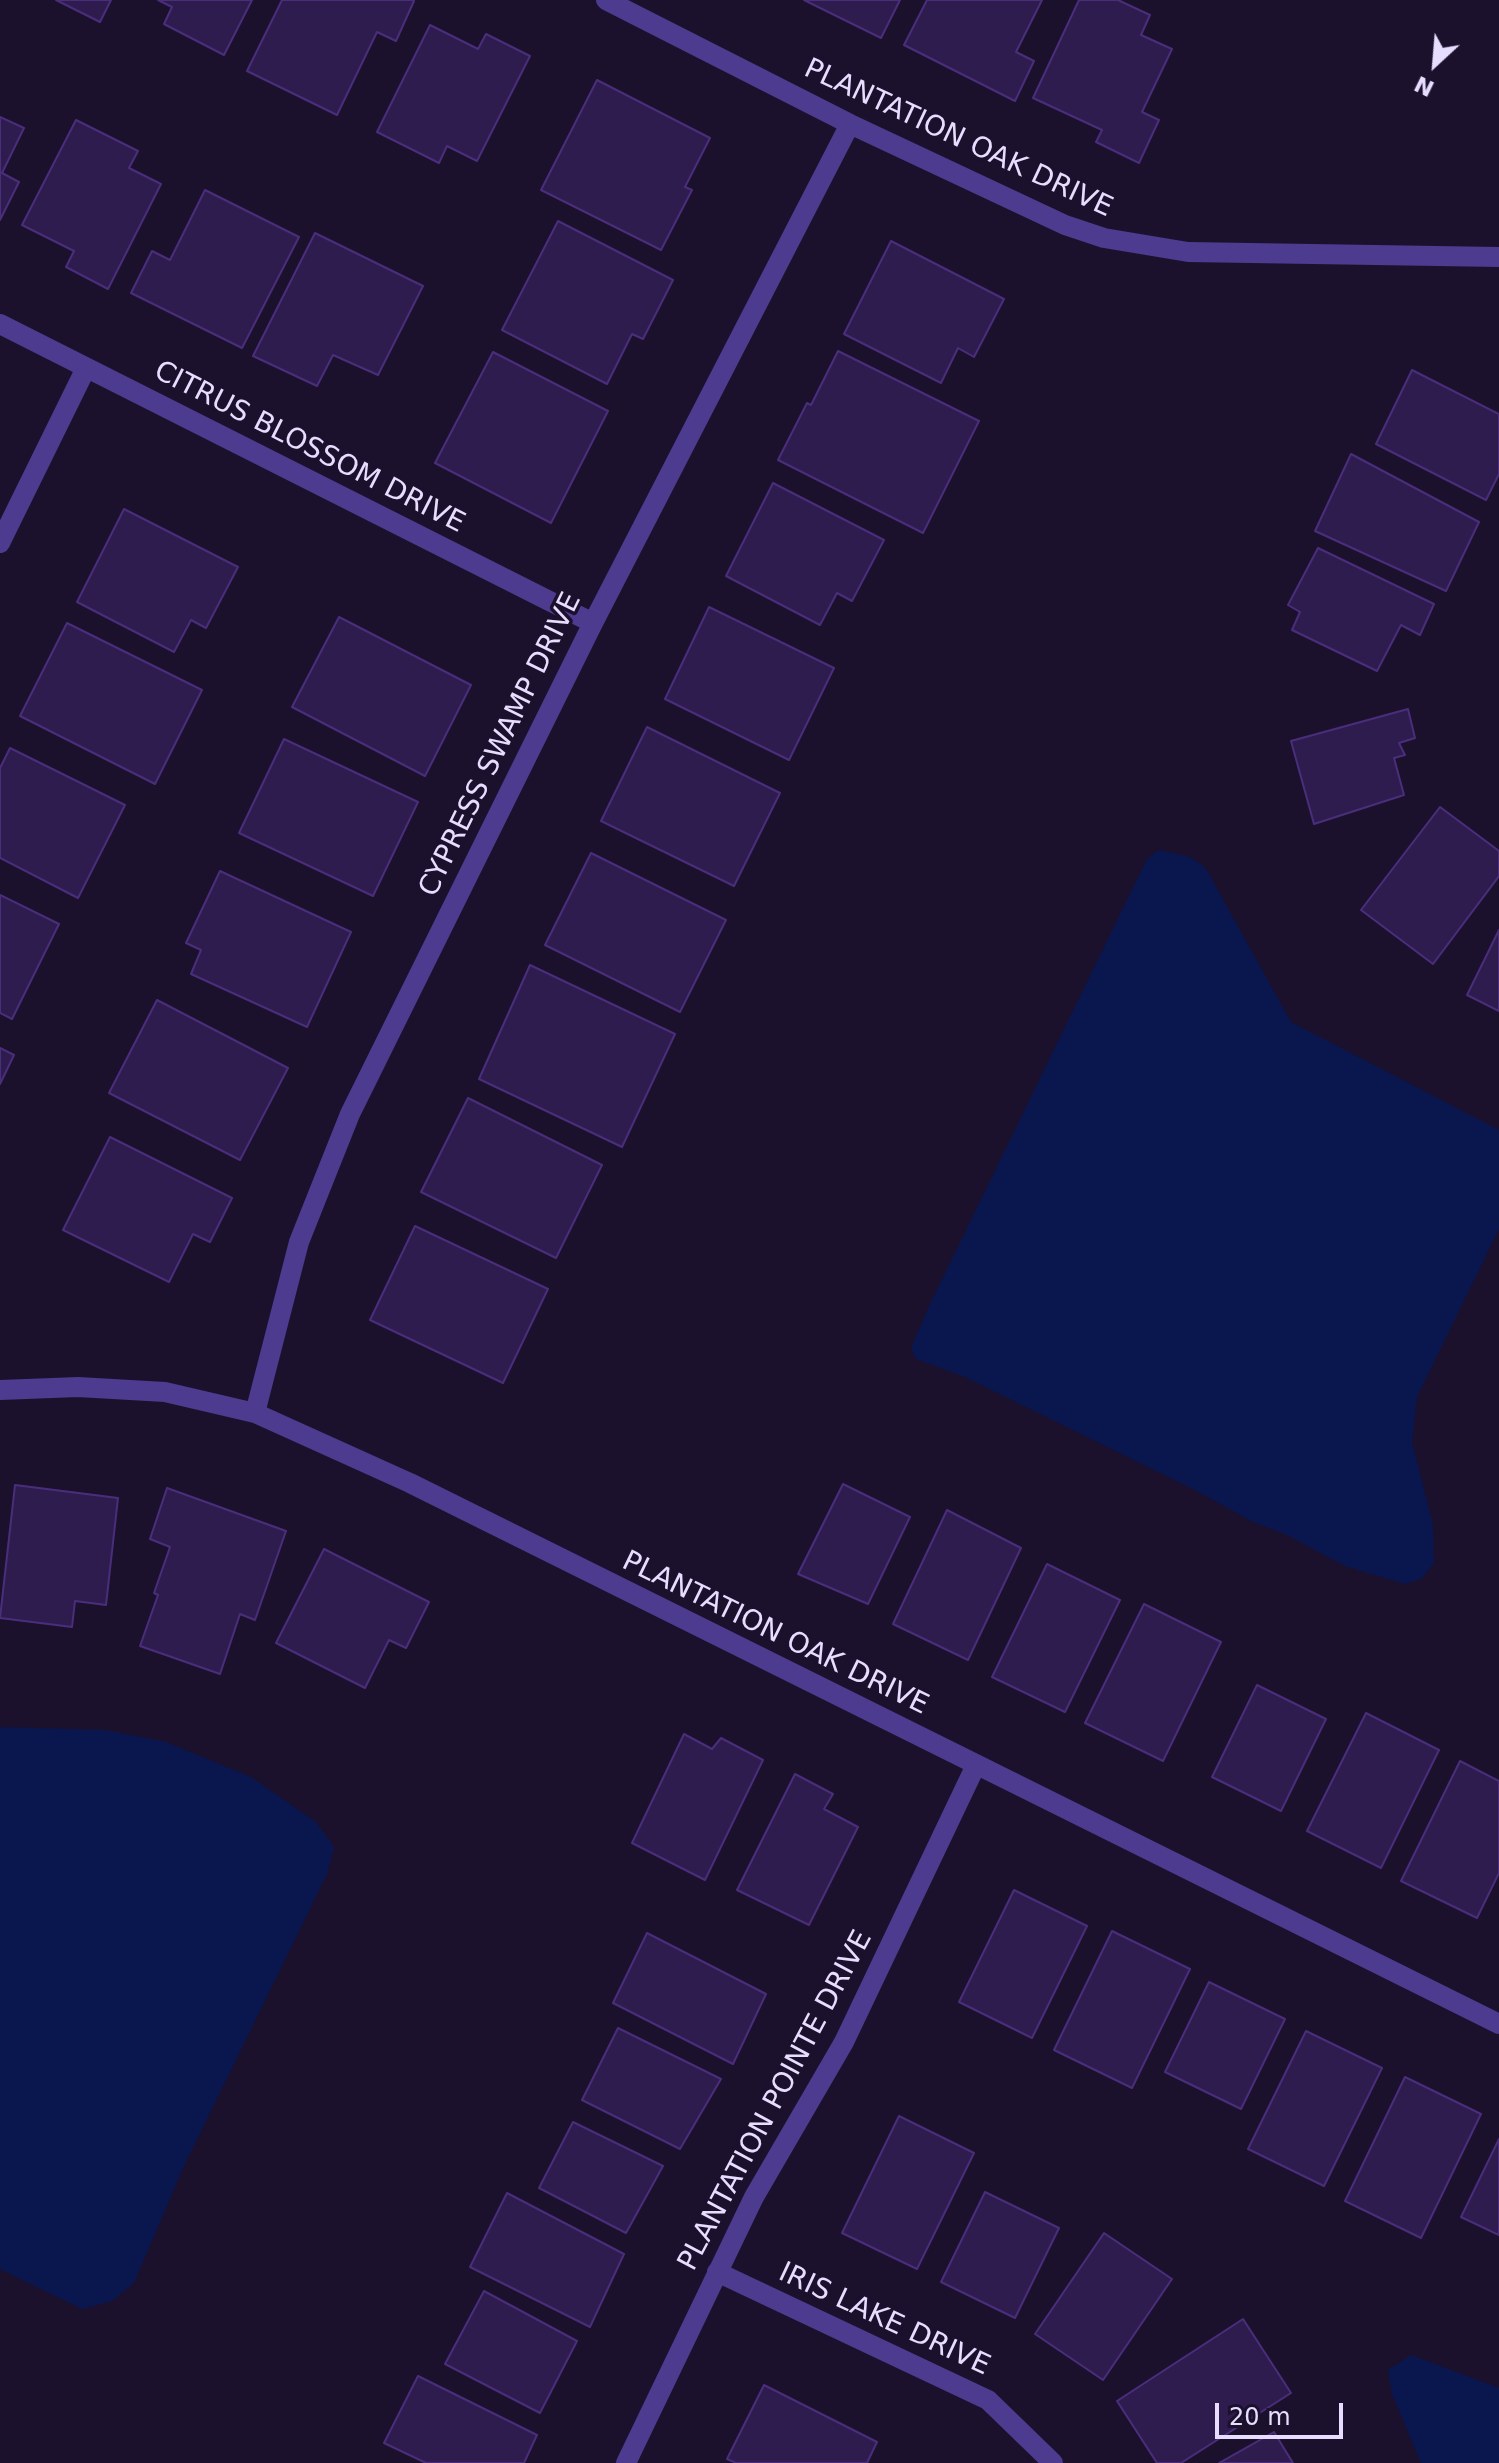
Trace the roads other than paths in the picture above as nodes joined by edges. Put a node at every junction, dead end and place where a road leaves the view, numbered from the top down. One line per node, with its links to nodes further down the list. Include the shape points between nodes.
1 (606, 0): 2 (street, PLANTATION OAK DRIVE)
2 (850, 124): 3 (street, PLANTATION OAK DRIVE, via 1065,225 1137,246 1188,252); 7 (street, CYPRESS SWAMP DRIVE)
3 (1499, 257)
4 (0, 324): 5 (street, CITRUS BLOSSOM DRIVE)
5 (86, 368): 6 (street); 7 (street, CITRUS BLOSSOM DRIVE)
6 (0, 543)
7 (593, 623): 9 (street, CYPRESS SWAMP DRIVE, via 350,1114 299,1242)
8 (0, 1390): 9 (street, PLANTATION OAK DRIVE, via 165,1392)
9 (255, 1413): 10 (street, PLANTATION OAK DRIVE, via 410,1483)
10 (976, 1765): 11 (street, PLANTATION OAK DRIVE); 12 (street, PLANTATION POINTE DRIVE, via 844,2042)
11 (1499, 2024)
12 (717, 2272): 13 (street, PLANTATION POINTE DRIVE); 14 (street, IRIS LAKE DRIVE, via 988,2400)
13 (626, 2463)
14 (1053, 2463)

